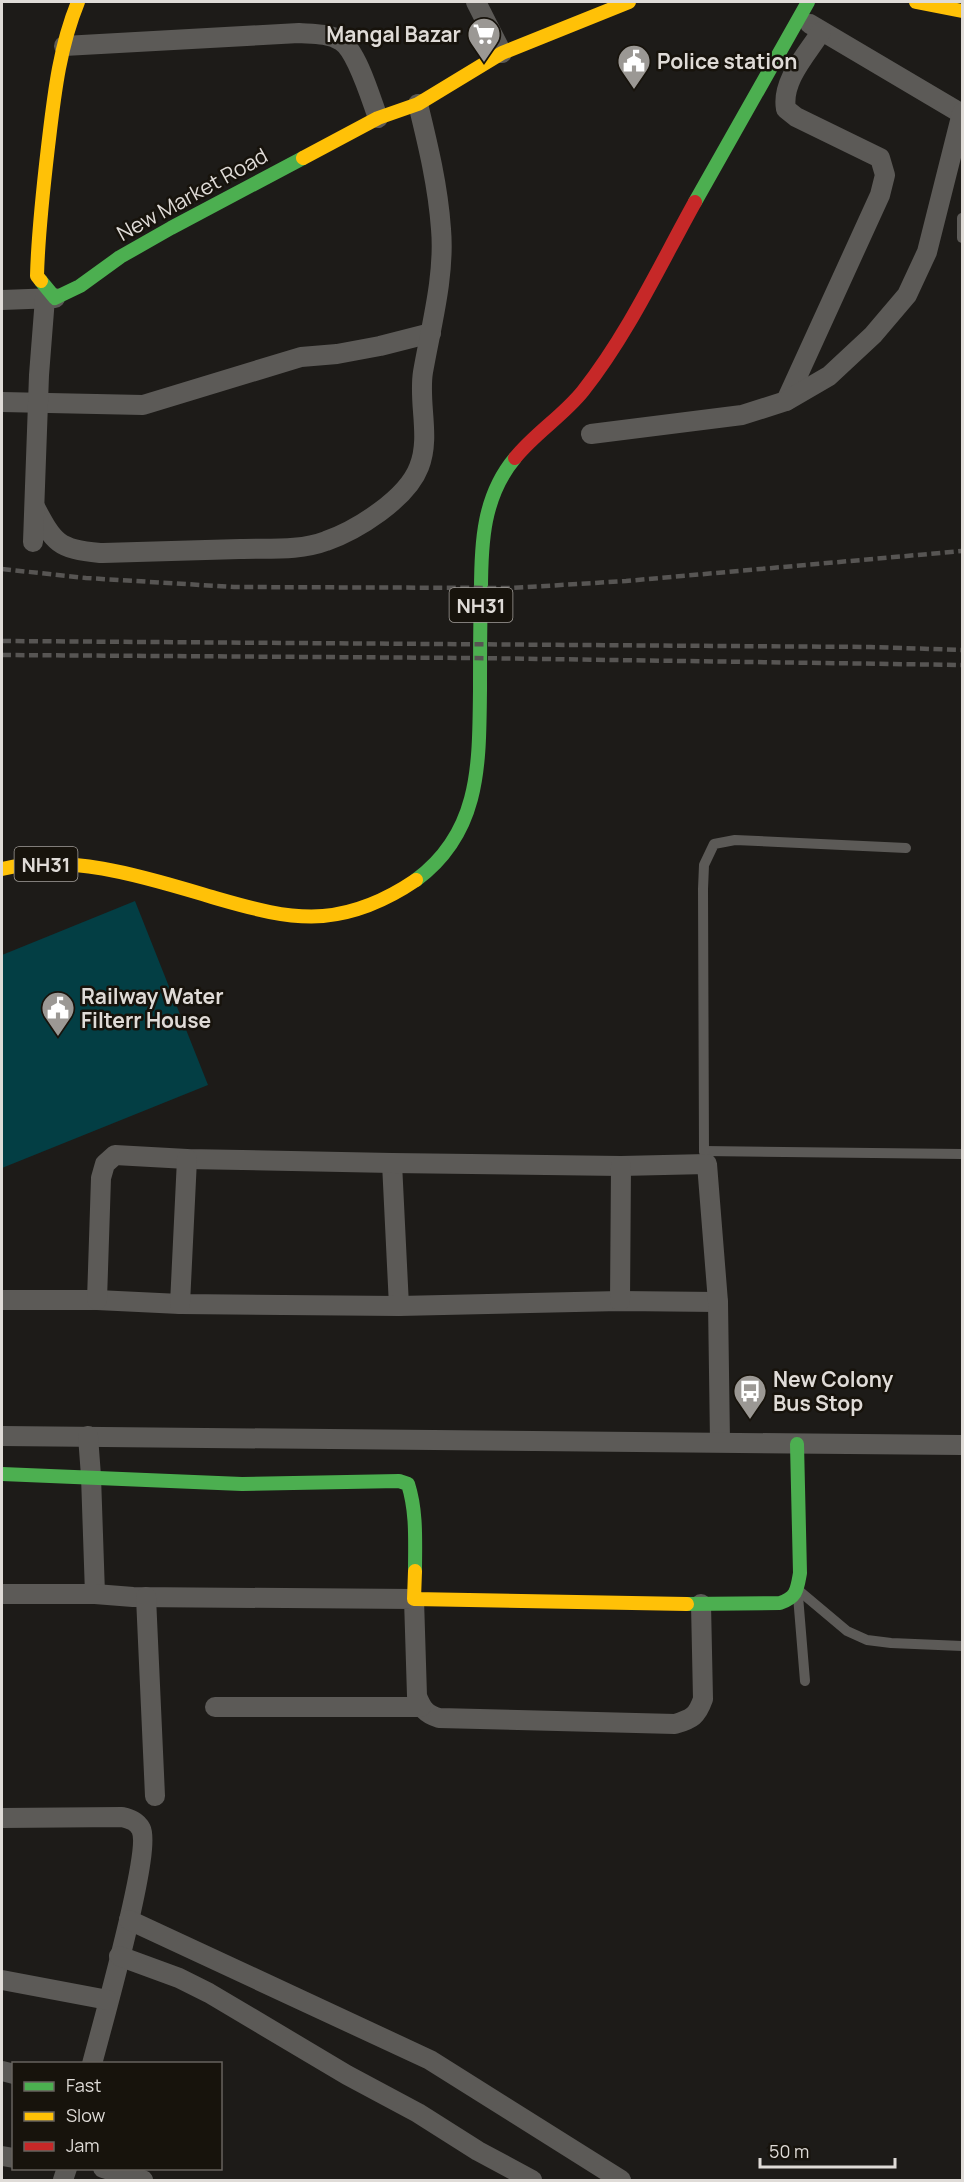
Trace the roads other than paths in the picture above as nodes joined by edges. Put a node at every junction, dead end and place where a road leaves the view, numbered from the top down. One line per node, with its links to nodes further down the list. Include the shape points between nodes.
1 (78, 2): 8 (main road)
2 (476, 2): 9 (street)
3 (629, 2): 9 (main road, New Market Road)
4 (916, 2): 6 (main road)
5 (804, 10): 7 (street); 25 (main road, NH31, via 593,379 572,405 508,465 494,488 483,521 481,551 480,756 474,794 446,850 410,886 388,899 356,911 322,916 250,907 91,867 50,864)
6 (963, 11)
7 (821, 32): 11 (street); 18 (street, via 792,78 784,97 786,109 880,158 885,175 880,195)
8 (64, 46): 12 (street, via 322,34 342,41 354,57); 15 (main road, via 53,104 38,238 37,276)
9 (502, 53): 10 (main road, New Market Road)
10 (418, 104): 12 (main road, New Market Road); 17 (street, via 433,168 441,230)
11 (962, 113): 18 (street, via 927,252 907,295 873,335 829,376)
12 (378, 117): 15 (main road, New Market Road, via 171,228 80,286)
13 (963, 218): 14 (lane)
14 (963, 238)
15 (50, 298): 16 (street); 20 (street)
16 (2, 300)
17 (431, 333): 20 (street, via 337,354 301,357 143,405); 22 (street, via 421,384 424,440 420,467 406,488 378,514 324,542 276,548 78,551 59,544 49,534)
18 (786, 400): 21 (street, via 742,415)
19 (2, 402): 20 (street)
20 (38, 402): 22 (street)
21 (591, 434)
22 (35, 507): 23 (street)
23 (33, 542)
24 (906, 848): 27 (lane, via 735,840 714,844 704,865 703,889)
25 (2, 869)
26 (963, 1154): 27 (lane)
27 (706, 1158): 30 (street); 34 (street)
28 (187, 1159): 29 (street); 32 (street, via 116,1155 105,1164 100,1178); 35 (street)
29 (392, 1163): 30 (street); 36 (street)
30 (621, 1166): 33 (street)
31 (2, 1300): 32 (street)
32 (97, 1300): 35 (street)
33 (620, 1301): 34 (street); 36 (street)
34 (718, 1302): 39 (street)
35 (180, 1304): 36 (street)
36 (399, 1306)
37 (2, 1436): 38 (street)
38 (88, 1436): 39 (street); 43 (street)
39 (720, 1442): 40 (street)
40 (797, 1444): 41 (street); 44 (main road, via 801,1573)
41 (963, 1445)
42 (2, 1474): 43 (main road)
43 (91, 1476): 46 (street); 48 (main road, via 242,1484 408,1484 414,1509)
44 (797, 1589): 49 (main road, via 791,1599 780,1603); 50 (lane, via 847,1631 867,1640); 51 (lane)
45 (2, 1594): 46 (street)
46 (95, 1594): 47 (street)
47 (146, 1597): 48 (street); 54 (street)
48 (414, 1599): 49 (main road); 53 (street, via 417,1696)
49 (701, 1604): 53 (street, via 703,1699 690,1720 675,1724 439,1718)
50 (963, 1646)
51 (805, 1681)
52 (215, 1707): 53 (street)
53 (421, 1707)
54 (155, 1796)
55 (2, 1818): 56 (street, via 122,1816 133,1820 141,1829 143,1847)
56 (129, 1920): 57 (street); 64 (street, via 430,2060)
57 (119, 1956): 59 (street); 63 (street, via 209,1993)
58 (2, 1980): 59 (street)
59 (108, 2000): 60 (street)
60 (92, 2062)
61 (106, 2170): 62 (street)
62 (143, 2181)
63 (532, 2181)
64 (621, 2181)

